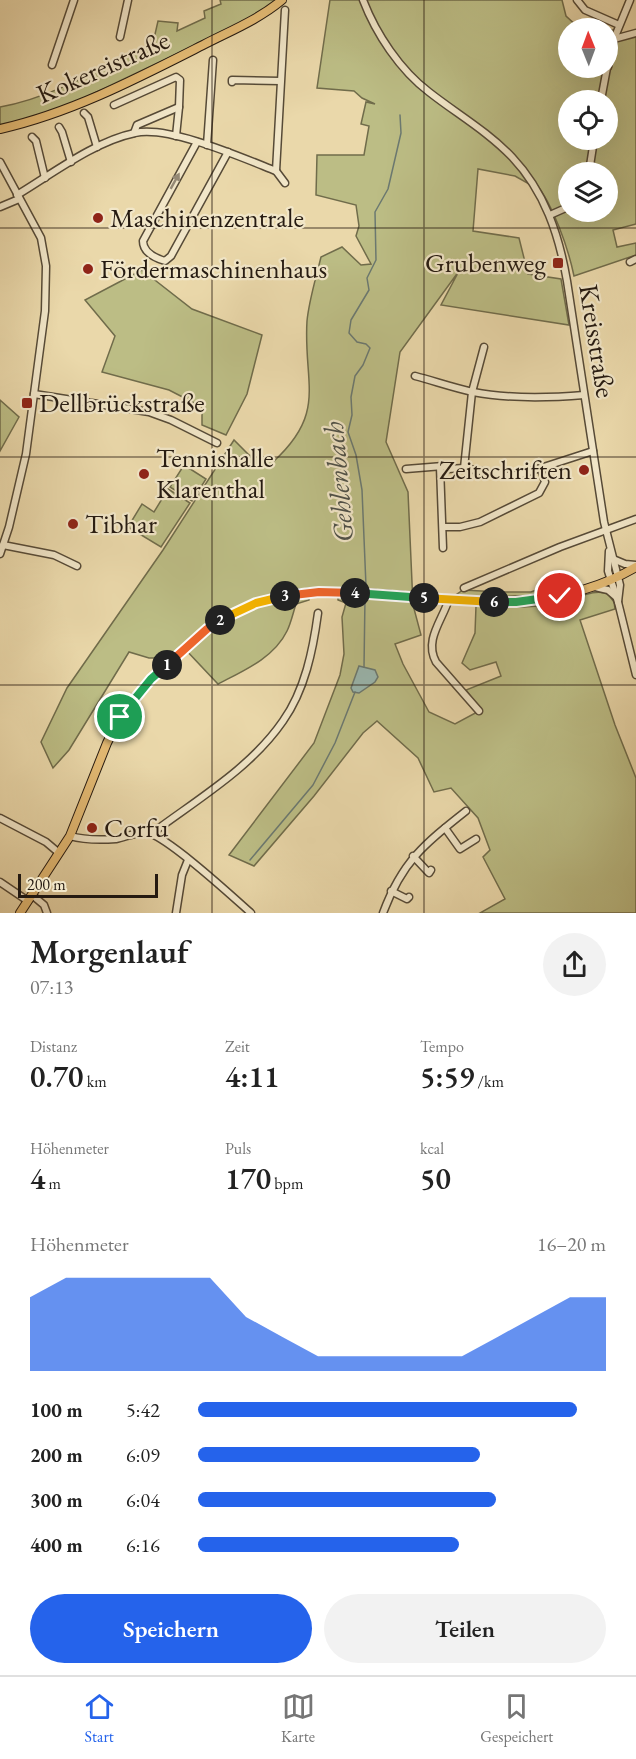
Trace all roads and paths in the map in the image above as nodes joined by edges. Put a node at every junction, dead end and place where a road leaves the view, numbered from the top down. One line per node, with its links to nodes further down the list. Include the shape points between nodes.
1 (74, 0): 13 (street)
2 (128, 0): 10 (street)
3 (282, 0): 20 (main road, Kokereistraße, via 255,20 118,86 47,116)
4 (363, 0): 36 (street, Kreisstraße, via 401,64 428,91 480,128 513,158)
5 (577, 0): 8 (street, via 585,10)
6 (630, 0): 8 (street)
7 (285, 10): 14 (street)
8 (619, 26)
9 (636, 33): 11 (street)
10 (120, 37)
11 (618, 38)
12 (213, 60): 25 (street)
13 (52, 65)
14 (280, 81): 15 (street); 30 (street)
15 (232, 82)
16 (114, 105): 17 (street, via 176,77 180,80)
17 (179, 107): 21 (street, via 137,125); 23 (street)
18 (84, 112): 26 (street)
19 (59, 127): 29 (street)
20 (0, 129)
21 (134, 133): 23 (street, via 153,131); 26 (street)
22 (32, 136): 31 (street)
23 (176, 136): 24 (street)
24 (197, 142): 25 (street); 27 (street, one-way to 24, via 165,261 147,250 143,241)
25 (207, 145): 27 (street)
26 (97, 147): 29 (street)
27 (228, 152): 30 (street)
28 (0, 162): 33 (street)
29 (71, 162): 31 (street)
30 (276, 171): 32 (street)
31 (45, 178): 33 (street)
32 (285, 183)
33 (18, 197): 34 (street); 40 (street, via 41,238 46,259 45,312)
34 (0, 207)
35 (558, 211): 36 (street)
36 (550, 215): 41 (street, Kreisstraße, via 563,257)
37 (484, 347): 39 (street)
38 (415, 376): 39 (street)
39 (472, 392): 41 (street, via 515,397); 45 (street)
40 (34, 394): 42 (street, via 149,412); 51 (street, via 26,453)
41 (584, 395): 43 (street, Kreisstraße)
42 (217, 442)
43 (593, 452): 46 (street); 50 (street, Kreisstraße)
44 (440, 467): 45 (street); 47 (street); 49 (street)
45 (464, 468): 46 (street, via 509,476)
46 (541, 468): 49 (street, via 545,486 539,493 480,522)
47 (406, 469)
48 (636, 519): 50 (street)
49 (443, 527): 53 (street)
50 (606, 530): 52 (street, Kreisstraße); 60 (street)
51 (3, 545): 54 (street); 56 (street, via 63,558)
52 (609, 545): 55 (street, Kreisstraße); 58 (street, Kreisstraße, via 608,571)
53 (443, 548)
54 (0, 554)
55 (613, 559): 57 (street); 58 (street, Kreisstraße)
56 (77, 566)
57 (636, 566): 58 (main road)
58 (614, 578): 59 (main road); 62 (street, Kreisstraße, via 620,588)
59 (595, 587): 61 (main road, via 516,602); 62 (street, via 608,590)
60 (464, 588)
61 (449, 599): 65 (street, via 431,649 436,663); 70 (main road, via 308,592 256,603 219,621 151,679 128,706 107,743)
62 (618, 601): 64 (street, Kreisstraße)
63 (318, 613): 69 (street, via 303,681 273,735 245,764)
64 (636, 675)
65 (479, 711)
66 (466, 812): 68 (street)
67 (0, 818): 72 (street)
68 (445, 828): 71 (street, via 460,849); 73 (street)
69 (151, 834): 70 (street, via 105,839); 74 (street)
70 (70, 836): 72 (main road)
71 (476, 839)
72 (59, 853): 79 (main road)
73 (413, 856): 75 (street, via 429,873); 77 (street)
74 (188, 860): 82 (street); 83 (street)
75 (431, 870)
76 (0, 882): 79 (street)
77 (391, 891): 78 (street); 84 (street)
78 (409, 897)
79 (30, 898): 80 (main road); 81 (street, via 44,904)
80 (20, 913)
81 (47, 913)
82 (176, 913)
83 (251, 913)
84 (383, 913)

